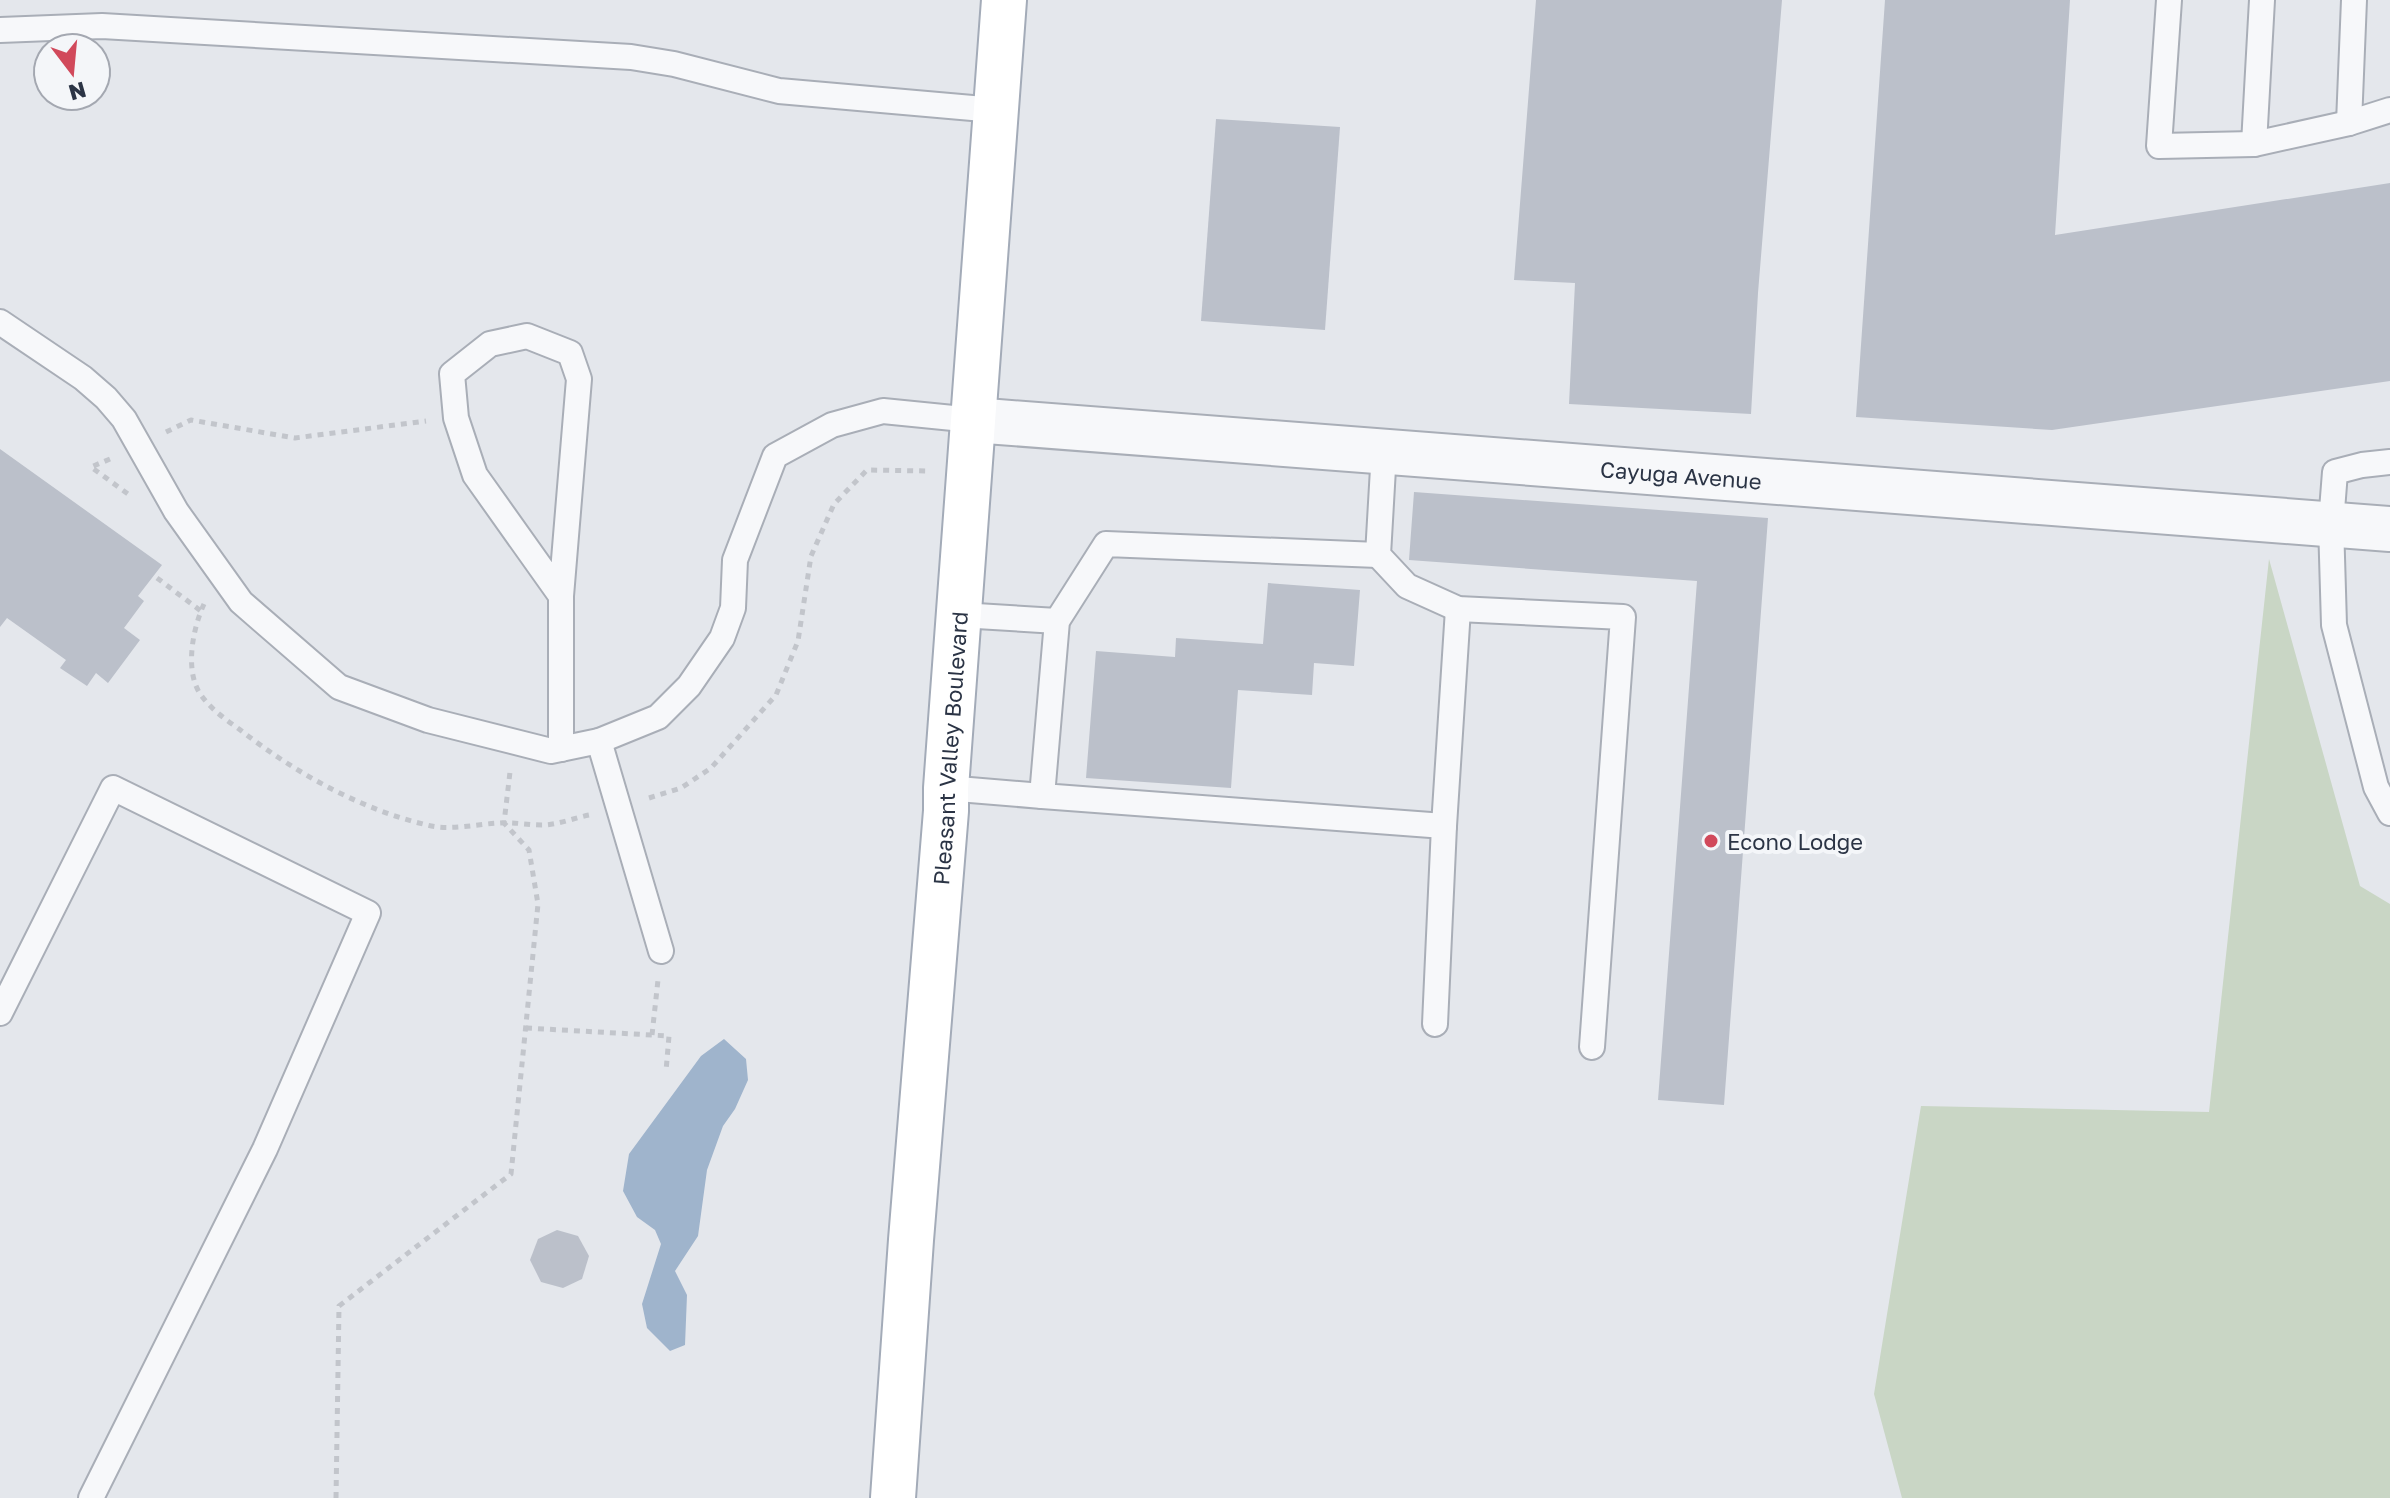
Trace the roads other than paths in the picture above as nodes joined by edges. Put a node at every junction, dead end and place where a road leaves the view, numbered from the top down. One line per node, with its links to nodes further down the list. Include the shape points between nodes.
1 (1004, 0): 6 (main road, Pleasant Valley Boulevard)
2 (2169, 0): 9 (lane, via 2159,146)
3 (2262, 0): 9 (lane)
4 (2354, 0): 8 (lane)
5 (0, 30): 6 (lane, via 102,26 631,57 779,91)
6 (995, 110): 11 (main road, Pleasant Valley Boulevard)
7 (2390, 110): 8 (lane)
8 (2349, 123): 9 (lane)
9 (2254, 144)
10 (0, 322): 22 (lane, via 106,398 241,602 339,687 428,720 551,751)
11 (973, 420): 12 (street, Cayuga Avenue); 19 (main road, Pleasant Valley Boulevard); 21 (lane, via 883,411 832,425 775,456 735,560 733,608 722,638 689,686 658,717)
12 (1384, 451): 14 (street, Cayuga Avenue); 16 (lane)
13 (2390, 462): 14 (lane, via 2335,472)
14 (2331, 523): 15 (street, Cayuga Avenue); 25 (lane, via 2334,625 2376,787)
15 (2390, 529)
16 (1378, 555): 18 (lane, via 1407,586); 20 (lane, via 1106,544)
17 (561, 596): 17 (lane, via 579,379 570,353 527,336 490,344 452,374 456,418 475,475); 22 (lane)
18 (1458, 609): 26 (lane); 30 (lane, via 1623,617)
19 (960, 615): 20 (lane); 23 (main road, Pleasant Valley Boulevard)
20 (1057, 621): 24 (lane)
21 (599, 741): 22 (lane); 27 (lane)
22 (561, 749)
23 (946, 788): 24 (lane); 32 (main road, Pleasant Valley Boulevard)
24 (1042, 796): 26 (lane)
25 (2390, 813)
26 (1444, 826): 29 (lane)
27 (661, 951)
28 (0, 1013): 31 (lane, via 113,788 368,913 265,1149)
29 (1435, 1024)
30 (1592, 1047)
31 (91, 1498)
32 (893, 1498)

